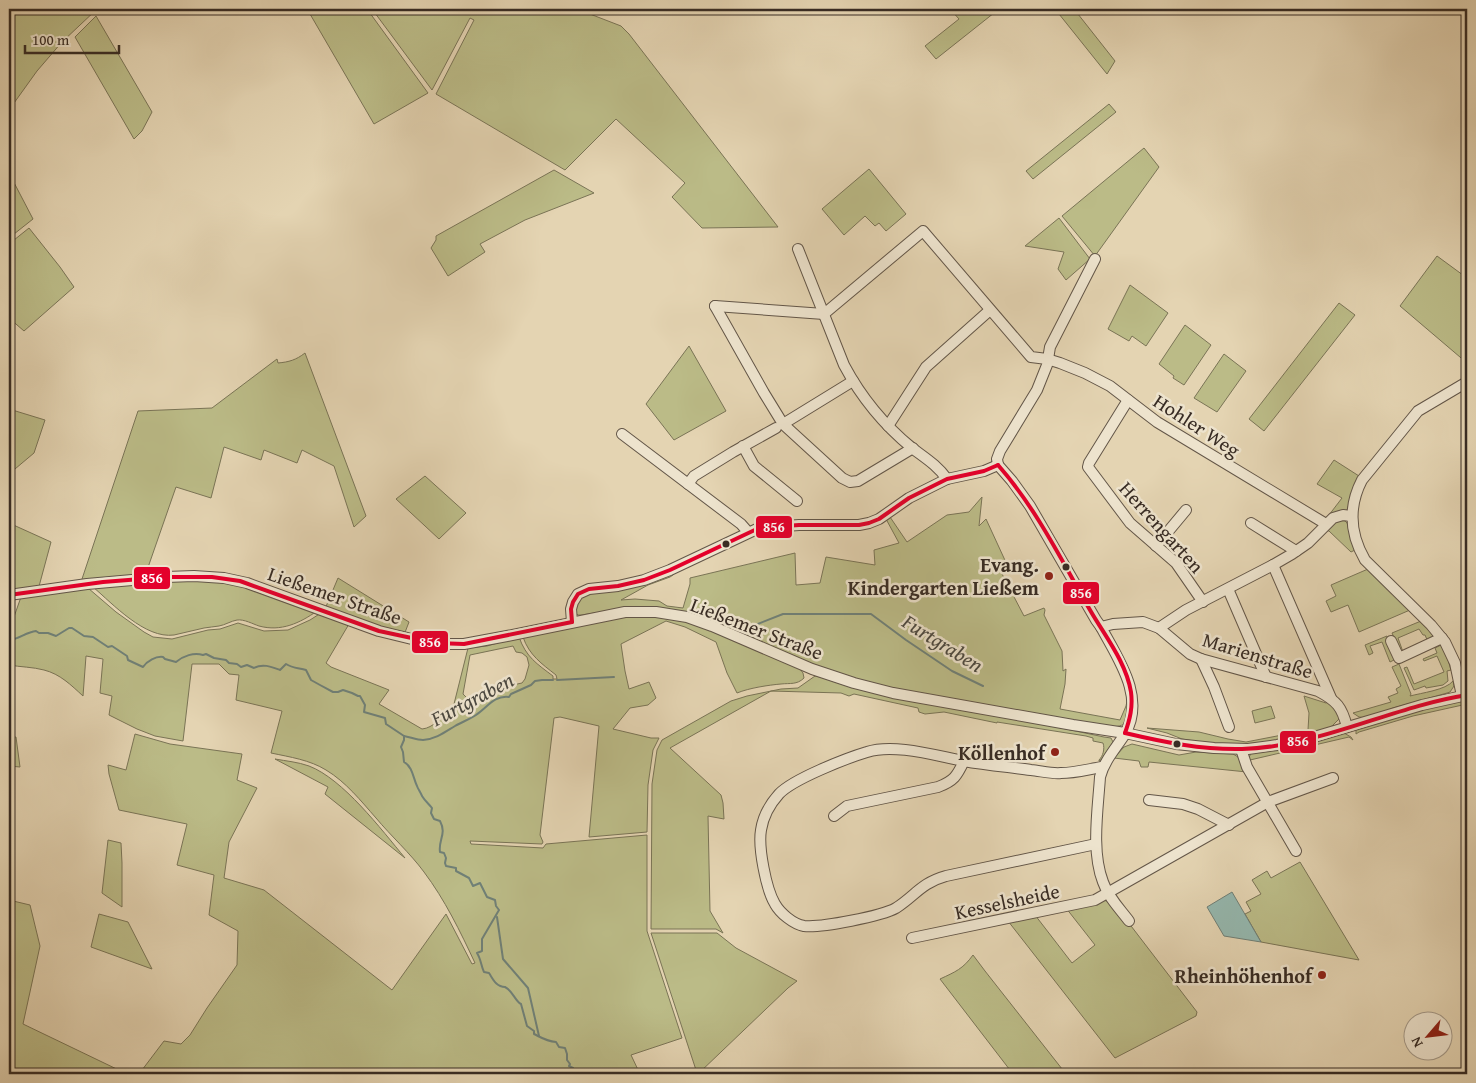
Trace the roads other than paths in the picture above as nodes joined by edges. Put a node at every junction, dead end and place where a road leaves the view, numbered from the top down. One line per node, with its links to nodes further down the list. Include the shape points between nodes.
1 (798, 249): 4 (street)
2 (1095, 259): 6 (street)
3 (990, 310): 4 (street, via 923,231); 5 (street); 12 (street, via 926,367)
4 (824, 314): 8 (street); 11 (street, via 715,306)
5 (1031, 357): 6 (street, Hohler Weg); 7 (street)
6 (1047, 359): 7 (street); 10 (street, Hohler Weg, via 1085,373)
7 (1042, 377): 16 (street, via 1000,451)
8 (853, 381): 11 (street); 12 (street)
9 (1467, 382): 21 (street, via 1418,411 1362,480)
10 (1128, 400): 23 (street, Hohler Weg, via 1157,422); 25 (street, Herrengarten, via 1088,467 1130,523)
11 (780, 426): 14 (street); 15 (street, via 850,482 864,478)
12 (888, 426): 15 (street)
13 (622, 434): 18 (street)
14 (743, 446): 18 (street, via 694,476); 19 (street, via 754,466)
15 (913, 448): 17 (street, via 934,463)
16 (998, 465): 17 (street); 32 (street, via 1030,506)
17 (947, 479): 24 (street, via 869,523 767,527)
18 (688, 484): 24 (street)
19 (797, 501)
20 (1186, 510): 25 (street)
21 (1351, 516): 23 (street, via 1333,518); 34 (street, via 1354,536 1365,560)
22 (1251, 523): 26 (street)
23 (1326, 524): 26 (street)
24 (748, 532): 31 (street, via 644,580 589,589 578,594 571,609)
25 (1156, 546): 30 (street, Herrengarten, via 1176,563)
26 (1296, 551): 27 (street)
27 (1273, 565): 28 (street); 39 (street)
28 (1228, 590): 30 (street); 37 (street)
29 (9, 595): 31 (street, Ließemer Straße, via 103,582 212,577 240,581 379,631 435,644 464,644)
30 (1203, 602): 33 (street)
31 (572, 622): 42 (street, Ließemer Straße, via 626,612 686,617 854,683 894,693)
32 (1102, 627): 33 (street, Marienstraße, via 1143,622); 42 (street, via 1128,678 1133,711)
33 (1160, 628): 36 (street, Marienstraße, via 1190,654)
34 (1442, 638): 35 (street, via 1399,658); 38 (street, via 1455,663)
35 (1391, 641)
36 (1201, 659): 37 (street, Marienstraße); 40 (street)
37 (1266, 677): 39 (street, Marienstraße, via 1318,691)
38 (1465, 695): 41 (street, Ließemer Straße)
39 (1331, 698): 41 (street, Marienstraße, via 1343,711)
40 (1229, 727)
41 (1347, 727): 43 (street, Ließemer Straße, via 1295,742)
42 (1125, 733): 43 (street, Ließemer Straße, via 1176,744); 45 (street)
43 (1241, 749): 48 (street, via 1247,767)
44 (964, 761): 45 (street, via 1060,774); 49 (street, via 950,783 847,806); 51 (street, via 897,749 874,750 787,786 767,810 760,836 774,903 782,913 803,926 822,926 886,913 928,882 941,877)
45 (1102, 767): 51 (street)
46 (1333, 778): 48 (street, Kesselsheide)
47 (1149, 800): 50 (street, via 1183,804)
48 (1268, 802): 50 (street, Kesselsheide); 52 (street)
49 (834, 816)
50 (1229, 825): 53 (street, Kesselsheide)
51 (1096, 844): 53 (street, via 1099,870)
52 (1296, 851)
53 (1108, 893): 54 (street); 55 (street, Kesselsheide, via 1095,900)
54 (1129, 921)
55 (912, 938)

